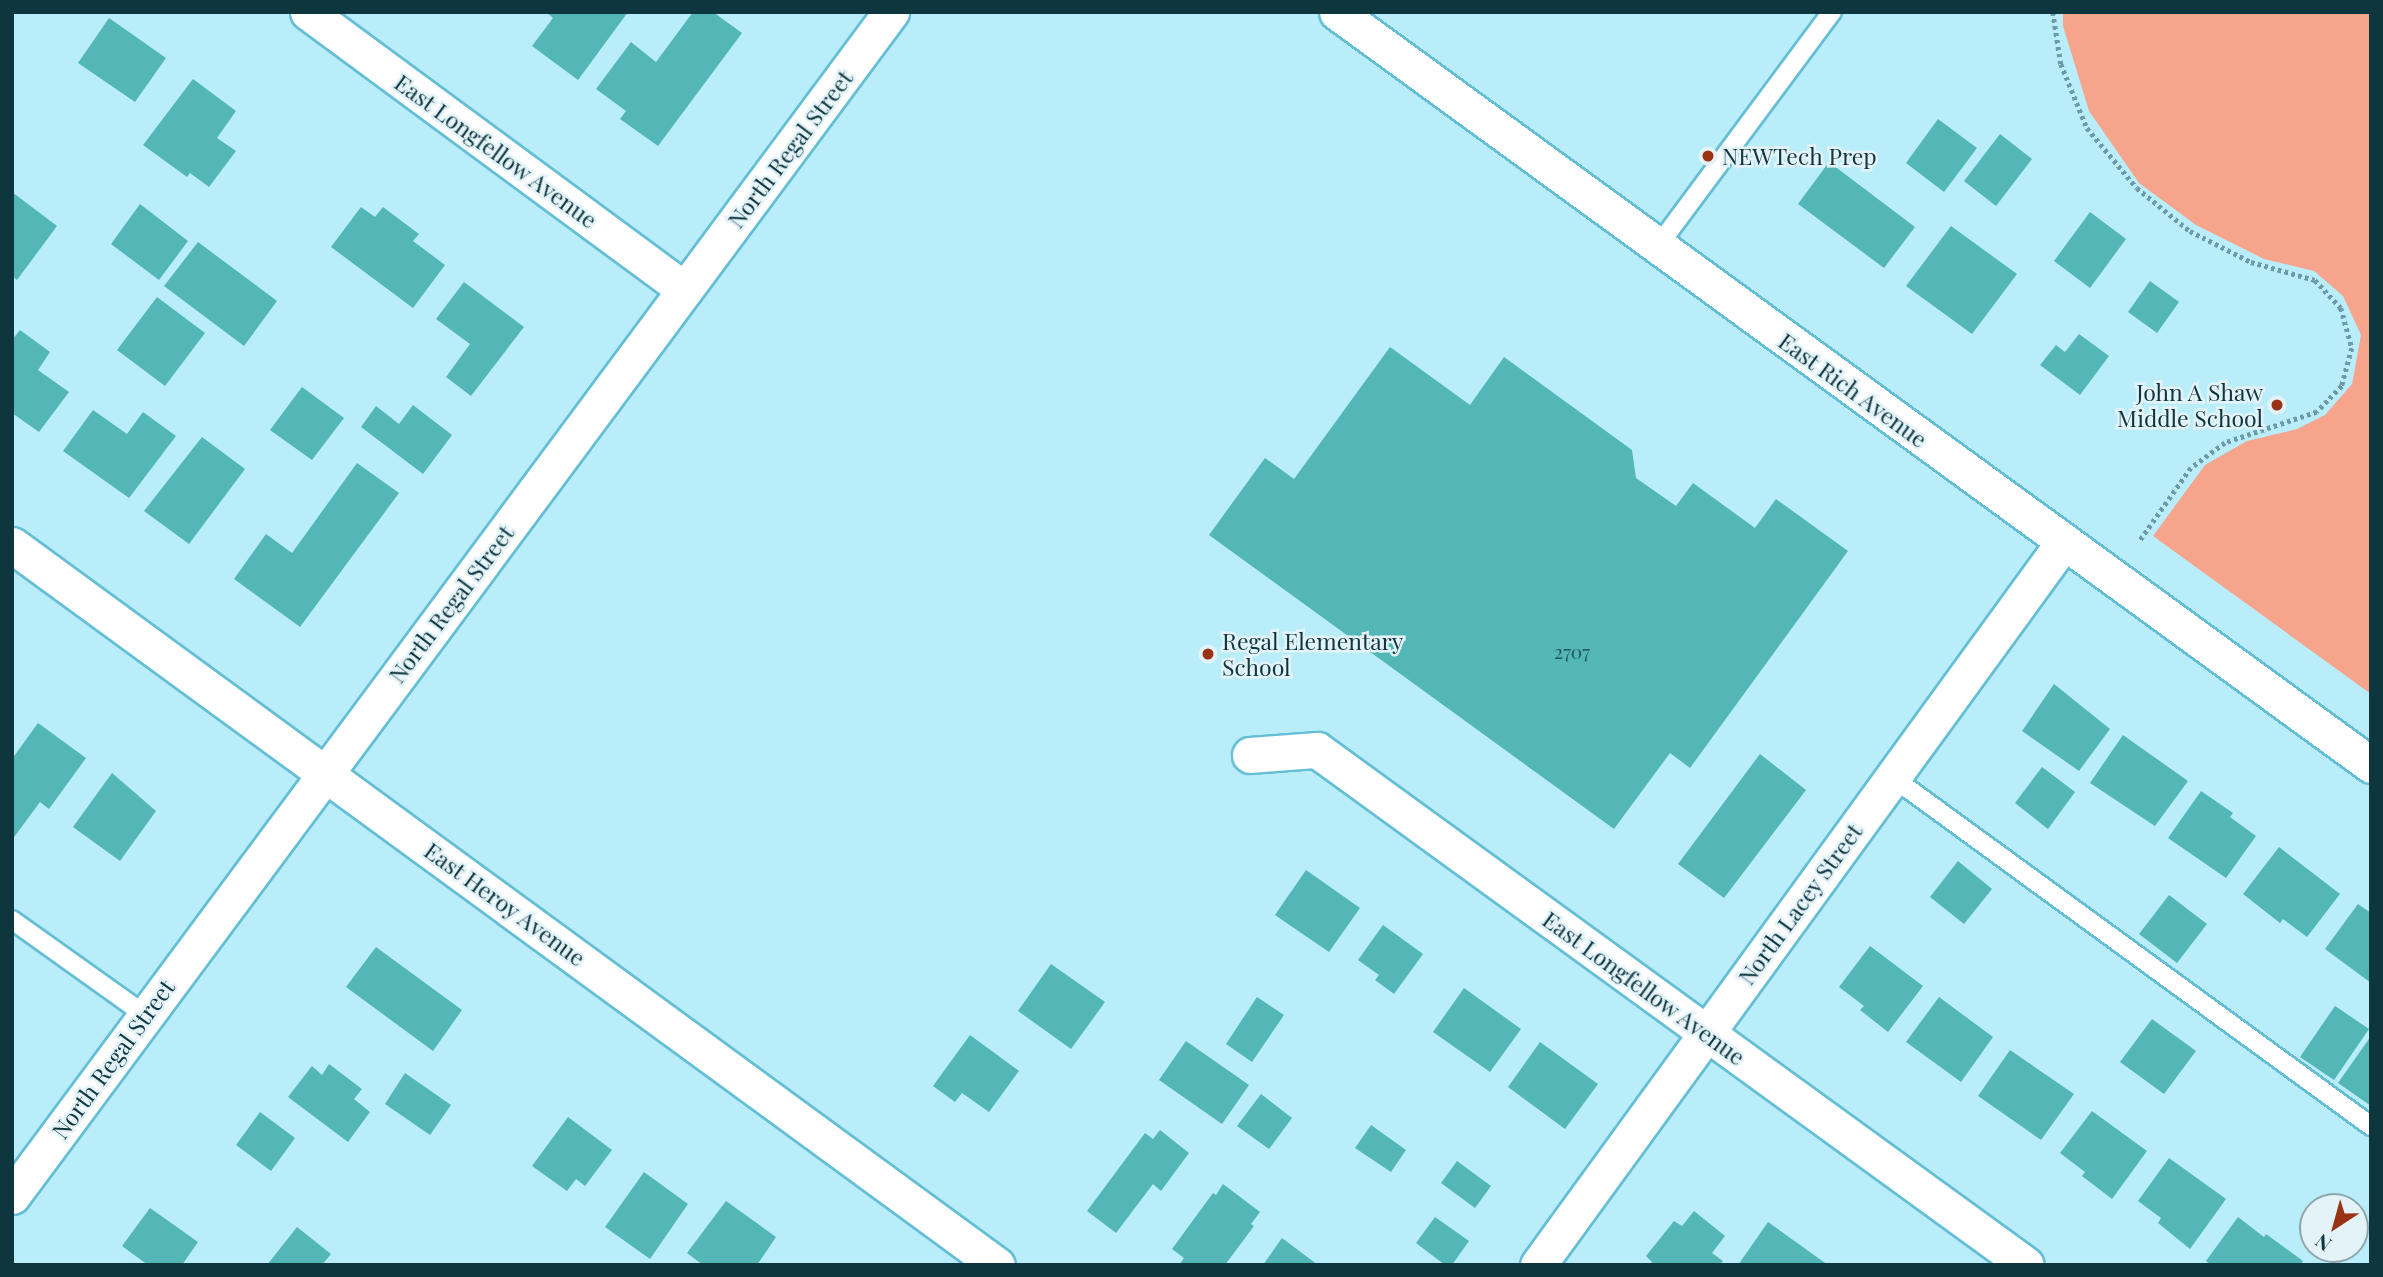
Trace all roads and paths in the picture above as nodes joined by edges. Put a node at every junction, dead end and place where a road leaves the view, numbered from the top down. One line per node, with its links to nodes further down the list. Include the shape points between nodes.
1 (308, 12): 7 (street, East Longfellow Avenue)
2 (891, 12): 7 (street, North Regal Street)
3 (1337, 12): 6 (street, East Rich Avenue)
4 (1832, 12): 6 (lane)
5 (2053, 12): 8 (path, via 2061,64 2087,128 2137,188 2190,231 2226,250 2315,280 2341,308 2352,348 2342,386 2317,412 2225,443 2191,468)
6 (1658, 246): 9 (street, East Rich Avenue)
7 (685, 290): 13 (street, North Regal Street)
8 (2139, 542)
9 (2063, 543): 12 (street, East Rich Avenue); 14 (street, North Lacey Street)
10 (12, 545): 13 (street, East Heroy Avenue)
11 (1250, 755): 17 (street, East Longfellow Avenue, via 1317,750)
12 (2371, 765)
13 (325, 772): 16 (street, North Regal Street); 20 (street, East Heroy Avenue)
14 (1892, 777): 17 (street, North Lacey Street); 18 (lane)
15 (12, 920): 16 (lane)
16 (145, 1016): 19 (street, North Regal Street)
17 (1707, 1033): 21 (street, North Lacey Street); 22 (street, East Longfellow Avenue)
18 (2371, 1126)
19 (12, 1196)
20 (997, 1265)
21 (1538, 1265)
22 (2026, 1265)

